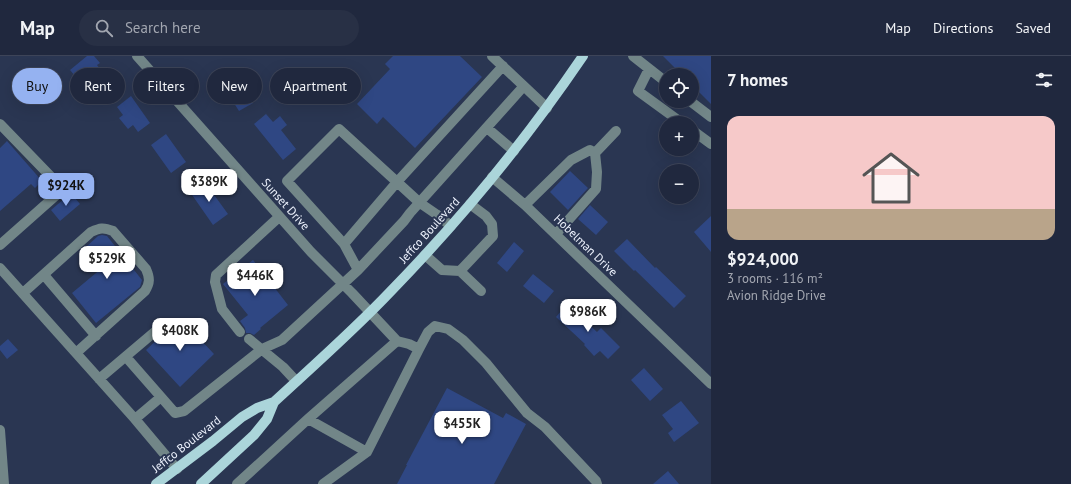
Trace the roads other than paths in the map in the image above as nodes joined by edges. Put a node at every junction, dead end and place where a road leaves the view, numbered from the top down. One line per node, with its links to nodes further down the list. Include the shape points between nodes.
1 (137, 56): 25 (street, Sunset Drive)
2 (492, 56): 5 (street)
3 (583, 56): 9 (main road, Jeffco Boulevard)
4 (638, 58): 6 (street)
5 (503, 66): 8 (street); 21 (street)
6 (649, 69): 7 (street); 11 (street, via 638,91)
7 (659, 77)
8 (523, 87): 9 (street); 14 (street)
9 (547, 108): 18 (main road, Jeffco Boulevard)
10 (699, 108): 12 (street)
11 (672, 116)
12 (711, 117)
13 (0, 124): 29 (street, via 62,190)
14 (487, 128): 18 (street); 22 (street)
15 (616, 131): 19 (street)
16 (699, 135): 17 (street)
17 (711, 144)
18 (514, 151): 20 (main road, Jeffco Boulevard)
19 (596, 153): 24 (street, via 590,150 571,160); 27 (street, via 596,189)
20 (492, 177): 23 (main road, Jeffco Boulevard); 24 (street, Hobelman Drive)
21 (397, 182): 22 (street); 28 (street); 28 (street, via 339,129 287,181)
22 (420, 203): 26 (street); 32 (street)
23 (470, 204): 26 (main road, Jeffco Boulevard); 33 (street, via 492,224 493,236)
24 (526, 205): 27 (street, Hobelman Drive)
25 (279, 216): 35 (street, Sunset Drive); 40 (street, via 216,275 215,282 222,309)
26 (451, 226): 30 (main road, Jeffco Boulevard)
27 (556, 234): 50 (street, Hobelman Drive)
28 (344, 244): 32 (street)
29 (0, 245)
30 (425, 255): 33 (street, via 442,270); 38 (main road, Jeffco Boulevard)
31 (0, 268): 37 (street)
32 (358, 270): 35 (street)
33 (460, 270): 36 (street)
34 (44, 275): 37 (street); 41 (street); 41 (street, via 91,232 100,228 107,228 113,232 146,269 149,284 145,292)
35 (343, 284): 38 (street, Sunset Drive); 44 (street, via 282,340)
36 (480, 291)
37 (23, 293): 46 (street)
38 (370, 313): 43 (street, Sunset Drive); 49 (main road, Jeffco Boulevard)
39 (164, 324): 47 (street)
40 (240, 332)
41 (96, 336): 46 (street)
42 (249, 339): 44 (street)
43 (397, 341): 45 (street); 54 (street)
44 (262, 349): 49 (street); 51 (street, via 184,411 175,413)
45 (419, 349): 56 (street); 63 (street, via 428,332 435,326 448,328 486,363 526,413 545,427)
46 (76, 353): 48 (street)
47 (126, 357): 48 (street); 51 (street)
48 (99, 379): 53 (street)
49 (296, 381): 52 (main road, Jeffco Boulevard)
50 (711, 384)
51 (161, 397): 53 (street)
52 (274, 402): 57 (main road, Jeffco Boulevard, via 242,417); 60 (main road, Jeffco Boulevard, via 267,419 254,435)
53 (135, 419): 57 (street)
54 (308, 419): 56 (street); 61 (street)
55 (0, 430): 58 (street)
56 (367, 452): 62 (street)
57 (177, 468): 59 (main road, Jeffco Boulevard)
58 (4, 484)
59 (156, 484)
60 (201, 484)
61 (237, 484)
62 (323, 484)
63 (597, 484)

